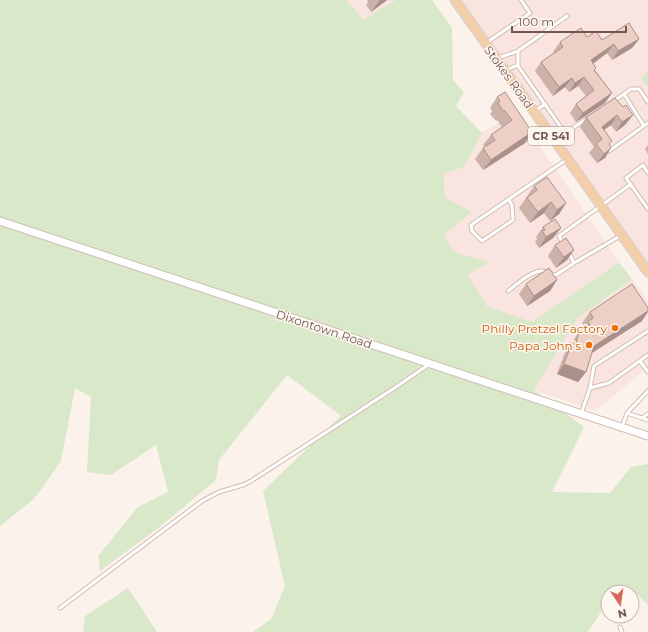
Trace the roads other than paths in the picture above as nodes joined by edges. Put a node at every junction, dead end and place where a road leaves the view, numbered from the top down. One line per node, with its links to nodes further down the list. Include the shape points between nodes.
1 (455, 0): 4 (main road, Stokes Road / CR 541)
2 (521, 0): 4 (lane, via 530,12)
3 (568, 16): 5 (lane)
4 (485, 43): 6 (main road, Stokes Road / CR 541)
5 (518, 51): 6 (lane); 7 (lane)
6 (496, 59): 8 (main road, Stokes Road / CR 541)
7 (518, 66): 8 (lane); 12 (lane)
8 (504, 71): 13 (main road, Stokes Road / CR 541)
9 (624, 94): 10 (lane, via 631,89 639,89); 11 (lane); 16 (lane)
10 (648, 102)
11 (611, 103)
12 (545, 104): 13 (lane); 17 (lane)
13 (534, 112): 18 (main road, Stokes Road / CR 541)
14 (591, 116): 17 (lane)
15 (648, 123): 16 (lane)
16 (644, 126): 19 (lane)
17 (565, 133): 18 (lane)
18 (554, 140): 20 (main road, Stokes Road / CR 541)
19 (609, 151)
20 (567, 159): 23 (lane); 24 (main road, Stokes Road / CR 541)
21 (648, 173): 22 (lane, via 643,166 626,178)
22 (631, 184): 24 (lane); 25 (lane)
23 (509, 200): 23 (lane, via 471,225 472,231 482,241 513,220)
24 (601, 206): 27 (main road, Stokes Road / CR 541); 28 (lane, via 560,236)
25 (648, 209)
26 (0, 221): 34 (street, Dixontown Road)
27 (622, 235): 28 (lane); 29 (main road, Stokes Road / CR 541)
28 (574, 263): 30 (lane, via 556,275 543,271 531,274)
29 (648, 272)
30 (508, 291)
31 (648, 331): 36 (lane, via 594,366)
32 (648, 355): 33 (lane)
33 (640, 361): 35 (lane); 36 (lane, via 609,383)
34 (429, 363): 39 (street, Dixontown Road); 45 (lane, via 251,481 202,501)
35 (648, 372)
36 (590, 388): 39 (lane)
37 (648, 391): 38 (lane)
38 (627, 413): 41 (lane); 43 (lane)
39 (581, 414): 43 (street, Dixontown Road)
40 (648, 414): 41 (lane)
41 (642, 418): 42 (lane)
42 (648, 420)
43 (622, 427): 44 (street, Dixontown Road)
44 (648, 436)
45 (60, 608)
46 (620, 627): 47 (lane)
47 (622, 632)

